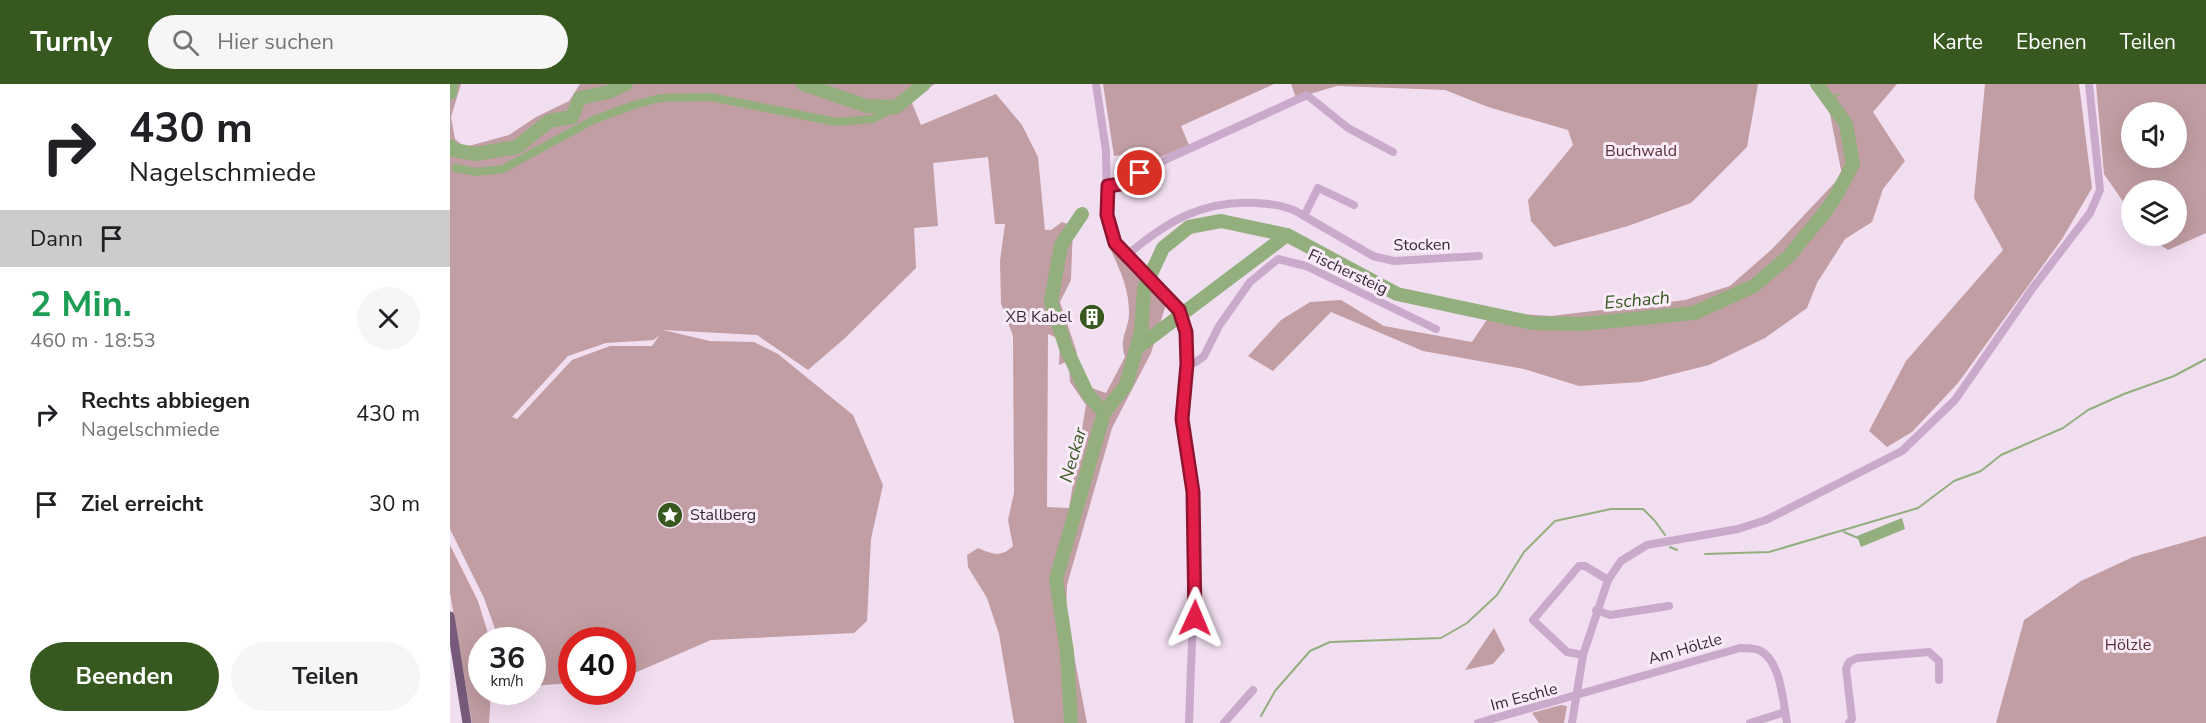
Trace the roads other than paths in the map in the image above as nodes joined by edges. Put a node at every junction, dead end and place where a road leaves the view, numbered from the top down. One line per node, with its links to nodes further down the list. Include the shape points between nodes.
1 (1096, 84): 4 (street)
2 (2089, 84): 11 (street, via 2100,190 2097,198 1955,400 1902,451 1766,520 1738,529 1647,545 1621,561)
3 (1393, 152): 4 (street, via 1348,128 1307,95 1120,184)
4 (1108, 186): 7 (street, via 1111,234)
5 (1354, 205): 6 (street, via 1318,188)
6 (1304, 216): 7 (street, Stocken, via 1272,204 1210,205 1165,226); 8 (street, Stocken, via 1373,256 1394,261)
7 (1126, 256): 10 (street, via 1180,312 1188,342)
8 (1479, 256)
9 (1436, 329): 10 (street, Fischersteig, via 1306,266 1278,259 1250,282 1219,326 1204,356)
10 (1187, 364): 21 (street, via 1182,419 1196,533)
11 (1608, 580): 13 (street); 15 (street, via 1579,566 1533,620 1567,652)
12 (1669, 606): 13 (street, via 1610,615)
13 (1596, 610): 15 (street)
14 (450, 616): 20 (main road)
15 (1582, 655): 18 (street)
16 (1939, 680): 27 (street, via 1939,661 1929,652 1857,658 1846,669 1852,719)
17 (1253, 690): 22 (street)
18 (1576, 697): 19 (street, Am Hölzle, via 1740,648 1759,650 1769,657 1777,673); 23 (street, Im Eschle); 24 (street)
19 (1785, 712): 25 (street); 26 (street, Am Hölzle)
20 (467, 723)
21 (1190, 723)
22 (1224, 723)
23 (1478, 723)
24 (1572, 723)
25 (1750, 723)
26 (1787, 723)
27 (1849, 723)

